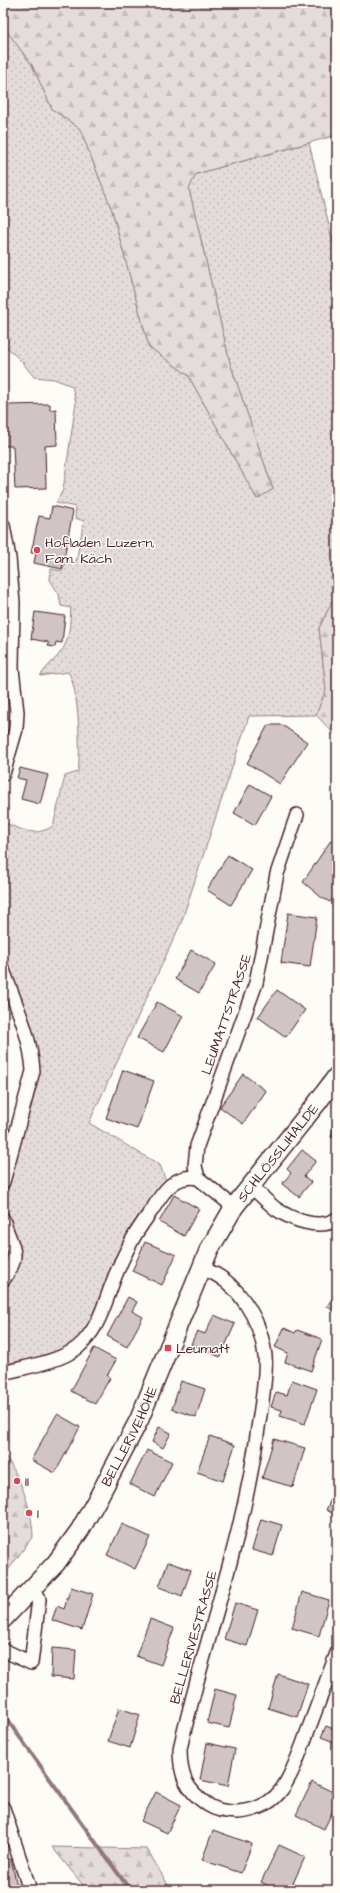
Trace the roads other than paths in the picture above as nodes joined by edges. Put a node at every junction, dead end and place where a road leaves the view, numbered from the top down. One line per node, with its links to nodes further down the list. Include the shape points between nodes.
1 (3, 525): 2 (street, via 13,602 12,669 17,712 16,729)
2 (3, 774)
3 (297, 815): 6 (street, LEUMATTSTRASSE, via 277,874 256,982 197,1146 195,1166)
4 (3, 970): 7 (street, via 27,1038 33,1071)
5 (337, 1076): 8 (main road, SCHLÖSSLIHALDE)
6 (198, 1178): 9 (street); 15 (street, via 187,1176 174,1182 154,1205 130,1244 94,1328 77,1348 52,1359)
7 (3, 1182)
8 (250, 1186): 9 (main road, SCHLÖSSLIHALDE); 10 (street, via 275,1208 294,1219 317,1224)
9 (234, 1207): 12 (main road, SCHLÖSSLIHALDE)
10 (337, 1219)
11 (4, 1224): 14 (street, via 15,1254 13,1264)
12 (220, 1230): 13 (main road, BELLERIVEHÖHE)
13 (200, 1268): 16 (main road, BELLERIVEHÖHE, via 138,1420 101,1491 80,1530); 19 (street, BELLERIVESTRASSE, via 209,1270 230,1284 246,1304 262,1334 266,1357 254,1462 241,1526 180,1749 180,1765 186,1785 198,1798 213,1809 229,1812 246,1811 259,1808 282,1789 298,1756)
14 (3, 1280)
15 (3, 1373)
16 (31, 1590): 17 (main road, BELLERIVEHÖHE); 18 (street, via 39,1599 31,1662)
17 (3, 1619)
18 (3, 1650)
19 (337, 1653)
20 (3, 1808): 21 (street)
21 (30, 1890)

